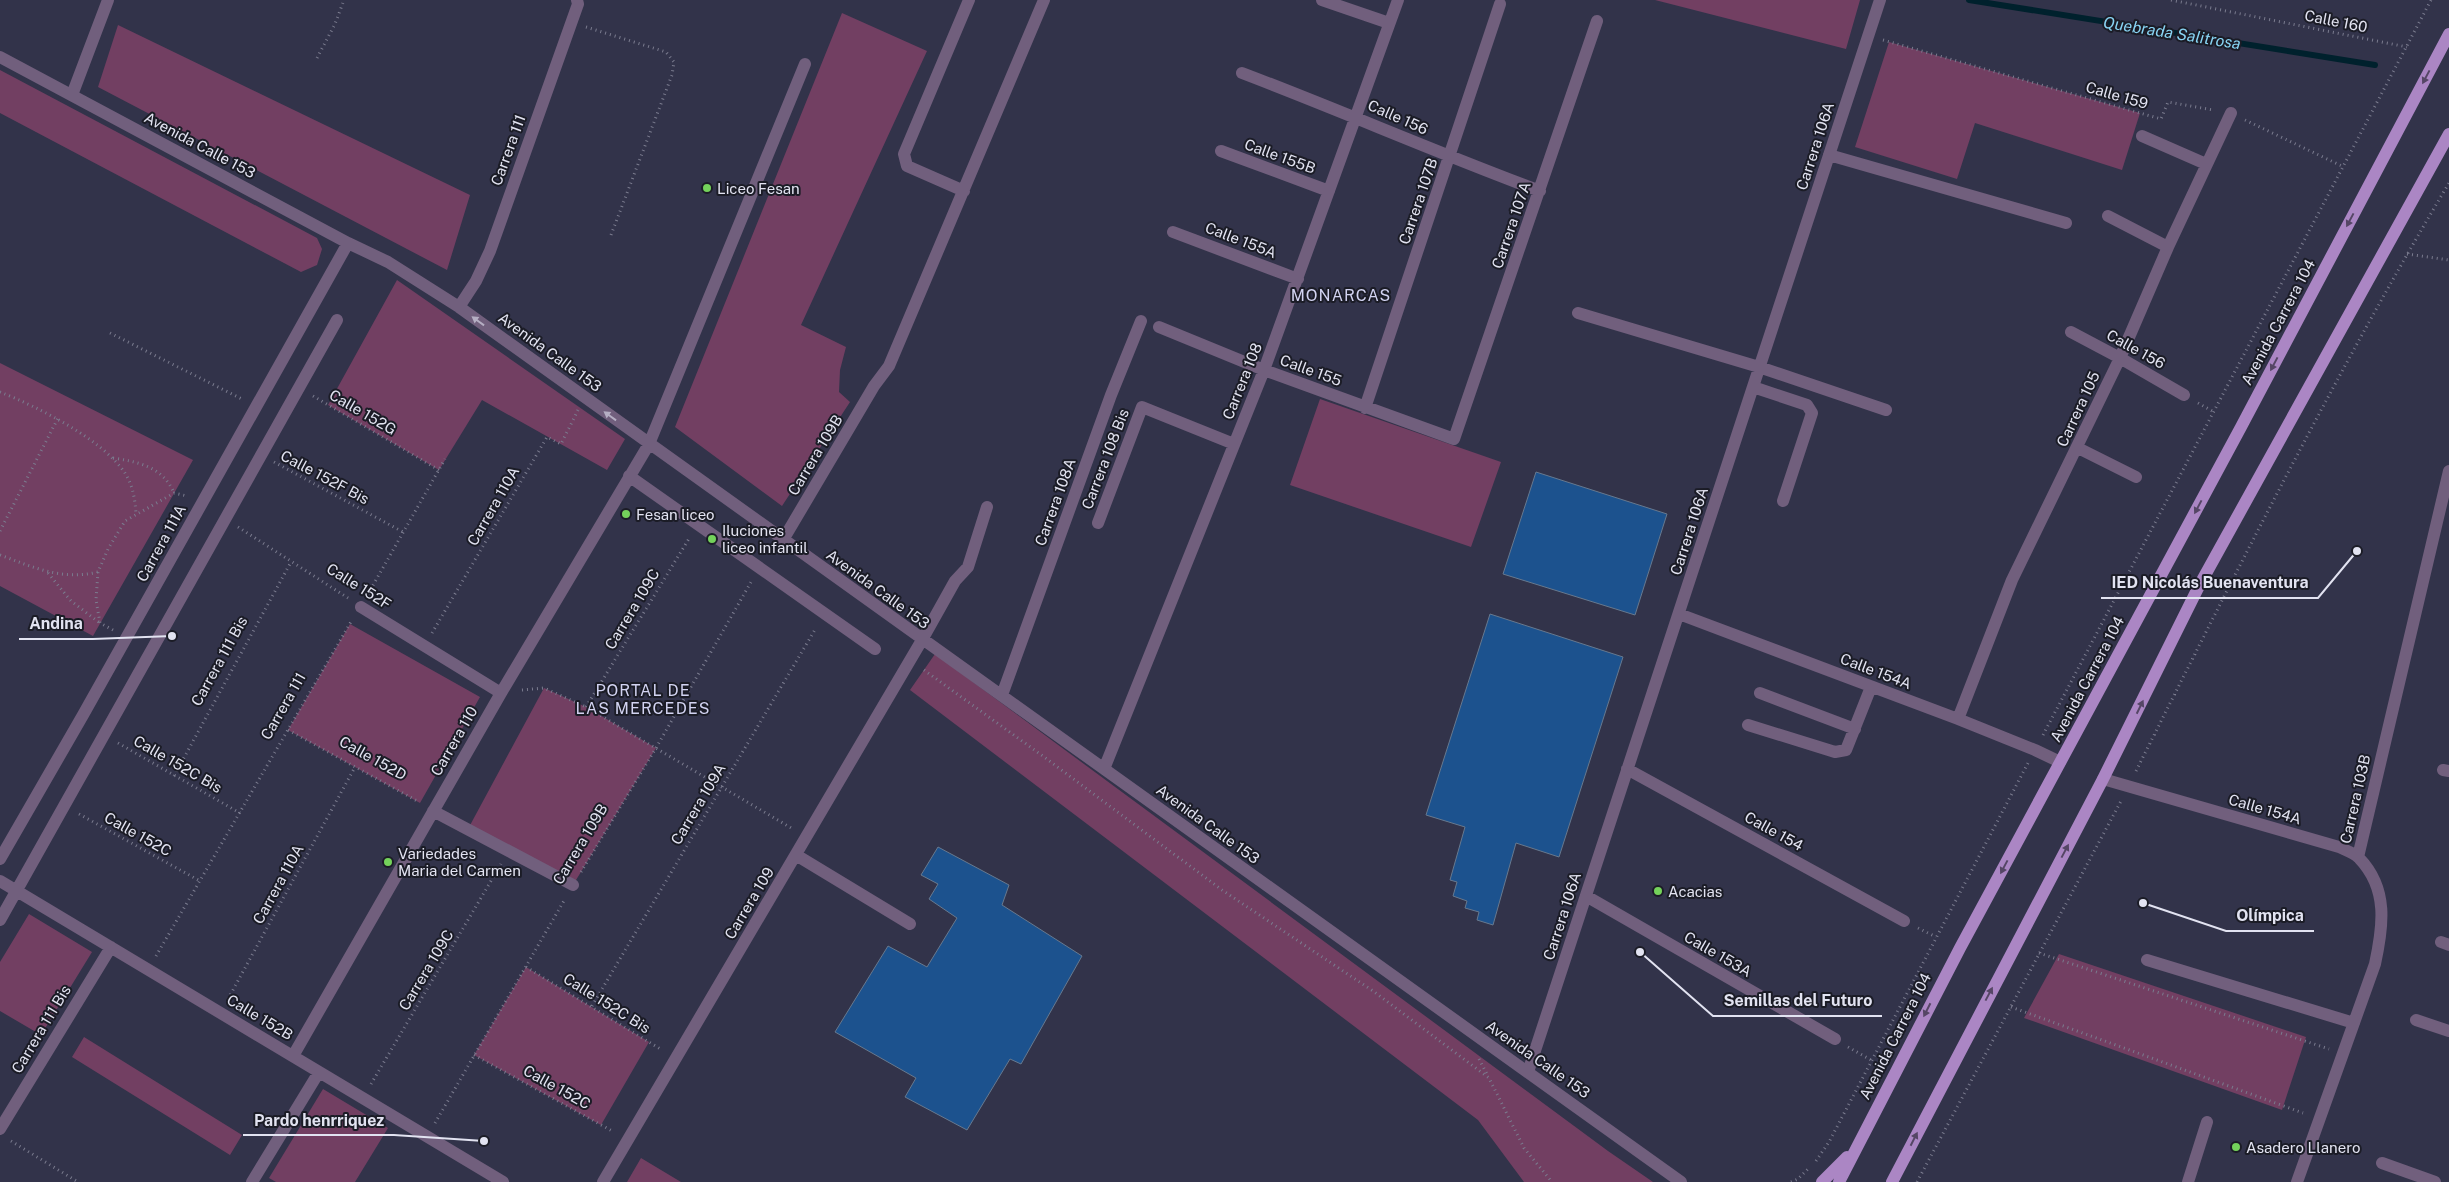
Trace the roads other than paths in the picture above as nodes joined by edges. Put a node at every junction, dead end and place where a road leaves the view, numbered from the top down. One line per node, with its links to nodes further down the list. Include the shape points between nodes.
1 (108, 0): 15 (street)
2 (577, 0): 33 (street, Carrera 111, via 490,251)
3 (970, 0): 24 (street, via 904,154 907,166)
4 (1044, 0): 24 (street, Carrera 109B)
5 (1322, 0): 10 (street)
6 (1398, 0): 10 (street, Carrera 108)
7 (1880, 0): 21 (street, Carrera 106A)
8 (1500, 4): 22 (street, Carrera 107B)
9 (1597, 21): 26 (street, Carrera 107A)
10 (1390, 23): 17 (street, Carrera 108)
11 (2449, 34): 68 (main road, Avenida Carrera 104, one-way to 68, via 2242,427)
12 (0, 57): 15 (street, Avenida Calle 153)
13 (805, 64): 47 (street, Carrera 110)
14 (1242, 72): 17 (street, Calle 156)
15 (72, 95): 30 (street, Avenida Calle 153)
16 (2231, 114): 23 (street, Carrera 105)
17 (1356, 117): 22 (street, Calle 156); 25 (street, Carrera 108)
18 (2449, 134): 71 (main road, one-way to 18, via 2199,586)
19 (2142, 136): 23 (street)
20 (1221, 151): 25 (street, Calle 155B)
21 (1829, 155): 28 (street); 40 (street, Carrera 106A)
22 (1449, 158): 26 (street, Calle 156); 44 (street, Carrera 107B)
23 (2206, 164): 31 (street, Carrera 105)
24 (964, 191): 56 (street, Carrera 109B, via 889,366)
25 (1329, 191): 32 (street, Carrera 108)
26 (1540, 191): 46 (street, Carrera 107A)
27 (2108, 216): 31 (street)
28 (2066, 223)
29 (1173, 232): 32 (street, Calle 155A)
30 (348, 242): 33 (street, Avenida Calle 153, via 388,262); 75 (street, Carrera 111A)
31 (2168, 248): 39 (street, Carrera 105)
32 (1298, 279): 41 (street, Carrera 108)
33 (459, 307): 47 (street, Avenida Calle 153, one-way to 33)
34 (1578, 313): 40 (street)
35 (337, 320): 78 (street)
36 (1141, 321): 64 (street, Carrera 108A)
37 (1160, 327): 41 (street, Calle 155)
38 (2071, 332): 39 (street, Calle 156)
39 (2120, 358): 43 (street, Calle 156); 49 (street, Carrera 105)
40 (1759, 367): 42 (street, Carrera 106A); 45 (street)
41 (1264, 370): 44 (street, Calle 155); 48 (street, Carrera 108)
42 (1753, 388): 53 (street, via 1801,403 1812,413); 58 (street, Carrera 106A)
43 (2184, 395)
44 (1365, 408): 46 (street, Calle 155)
45 (1886, 410)
46 (1454, 439)
47 (649, 444): 51 (street, Carrera 110); 56 (street, Avenida Calle 153)
48 (1234, 444): 55 (street, Carrera 108 Bis, via 1142,407); 69 (street, Carrera 108)
49 (2078, 448): 52 (street); 65 (street, Carrera 105, via 2012,580)
50 (2449, 471): 74 (street, Carrera 103B)
51 (629, 476): 60 (street); 62 (street, Carrera 110)
52 (2136, 477)
53 (1782, 501)
54 (988, 507): 59 (street, Carrera 109, via 968,567 955,581)
55 (1098, 523)
56 (783, 540): 59 (street, Avenida Calle 153)
57 (361, 606): 62 (street, Calle 152F)
58 (1678, 614): 61 (street, Calle 154A); 70 (street, Carrera 106A)
59 (922, 640): 64 (street, Avenida Calle 153); 73 (street, Carrera 109)
60 (875, 649)
61 (1871, 687): 65 (street, Calle 154A); 67 (street)
62 (501, 693): 72 (street, Carrera 110)
63 (1760, 693): 67 (street)
64 (1002, 695): 69 (street, Avenida Calle 153)
65 (1958, 719): 68 (street, Calle 154A)
66 (1748, 725): 67 (street, via 1835,752 1846,750)
67 (1855, 728)
68 (2060, 762): 94 (main road, Avenida Carrera 104, one-way to 94)
69 (1104, 769): 91 (street, Avenida Calle 153)
70 (1627, 769): 79 (street, Carrera 106A); 81 (street, Calle 154)
71 (2104, 779): 74 (street, Calle 154A, via 2339,847); 102 (main road, one-way to 71)
72 (433, 811): 77 (street); 89 (street, Carrera 110)
73 (796, 855): 82 (street); 98 (street, Carrera 109)
74 (2358, 857): 86 (street, Carrera 103B, via 2371,873 2381,900 2383,927)
75 (0, 859)
76 (0, 880): 78 (street, Calle 152B)
77 (573, 886)
78 (17, 891): 80 (street); 83 (street, Calle 152B)
79 (1586, 896): 88 (street, Calle 153A); 91 (street, Carrera 106A)
80 (0, 920)
81 (1904, 921)
82 (910, 924)
83 (111, 947): 89 (street, Calle 152B); 93 (street, Carrera 111 Bis)
84 (2147, 960): 86 (street)
85 (2416, 1020): 87 (street)
86 (2354, 1023): 104 (street, Carrera 103B)
87 (2449, 1031)
88 (1835, 1039)
89 (293, 1056): 90 (street, Calle 152B)
90 (319, 1072): 96 (street); 97 (street, Calle 152B)
91 (1528, 1072): 99 (street, Avenida Calle 153)
92 (2208, 1122): 103 (street)
93 (4, 1134)
94 (1857, 1146): 100 (main road); 101 (main road, Avenida Carrera 104)
95 (2382, 1163): 105 (street)
96 (252, 1182)
97 (503, 1182)
98 (603, 1182)
99 (1681, 1182)
100 (1822, 1182)
101 (1839, 1182)
102 (1892, 1182)
103 (2188, 1182)
104 (2297, 1182)
105 (2435, 1182)

